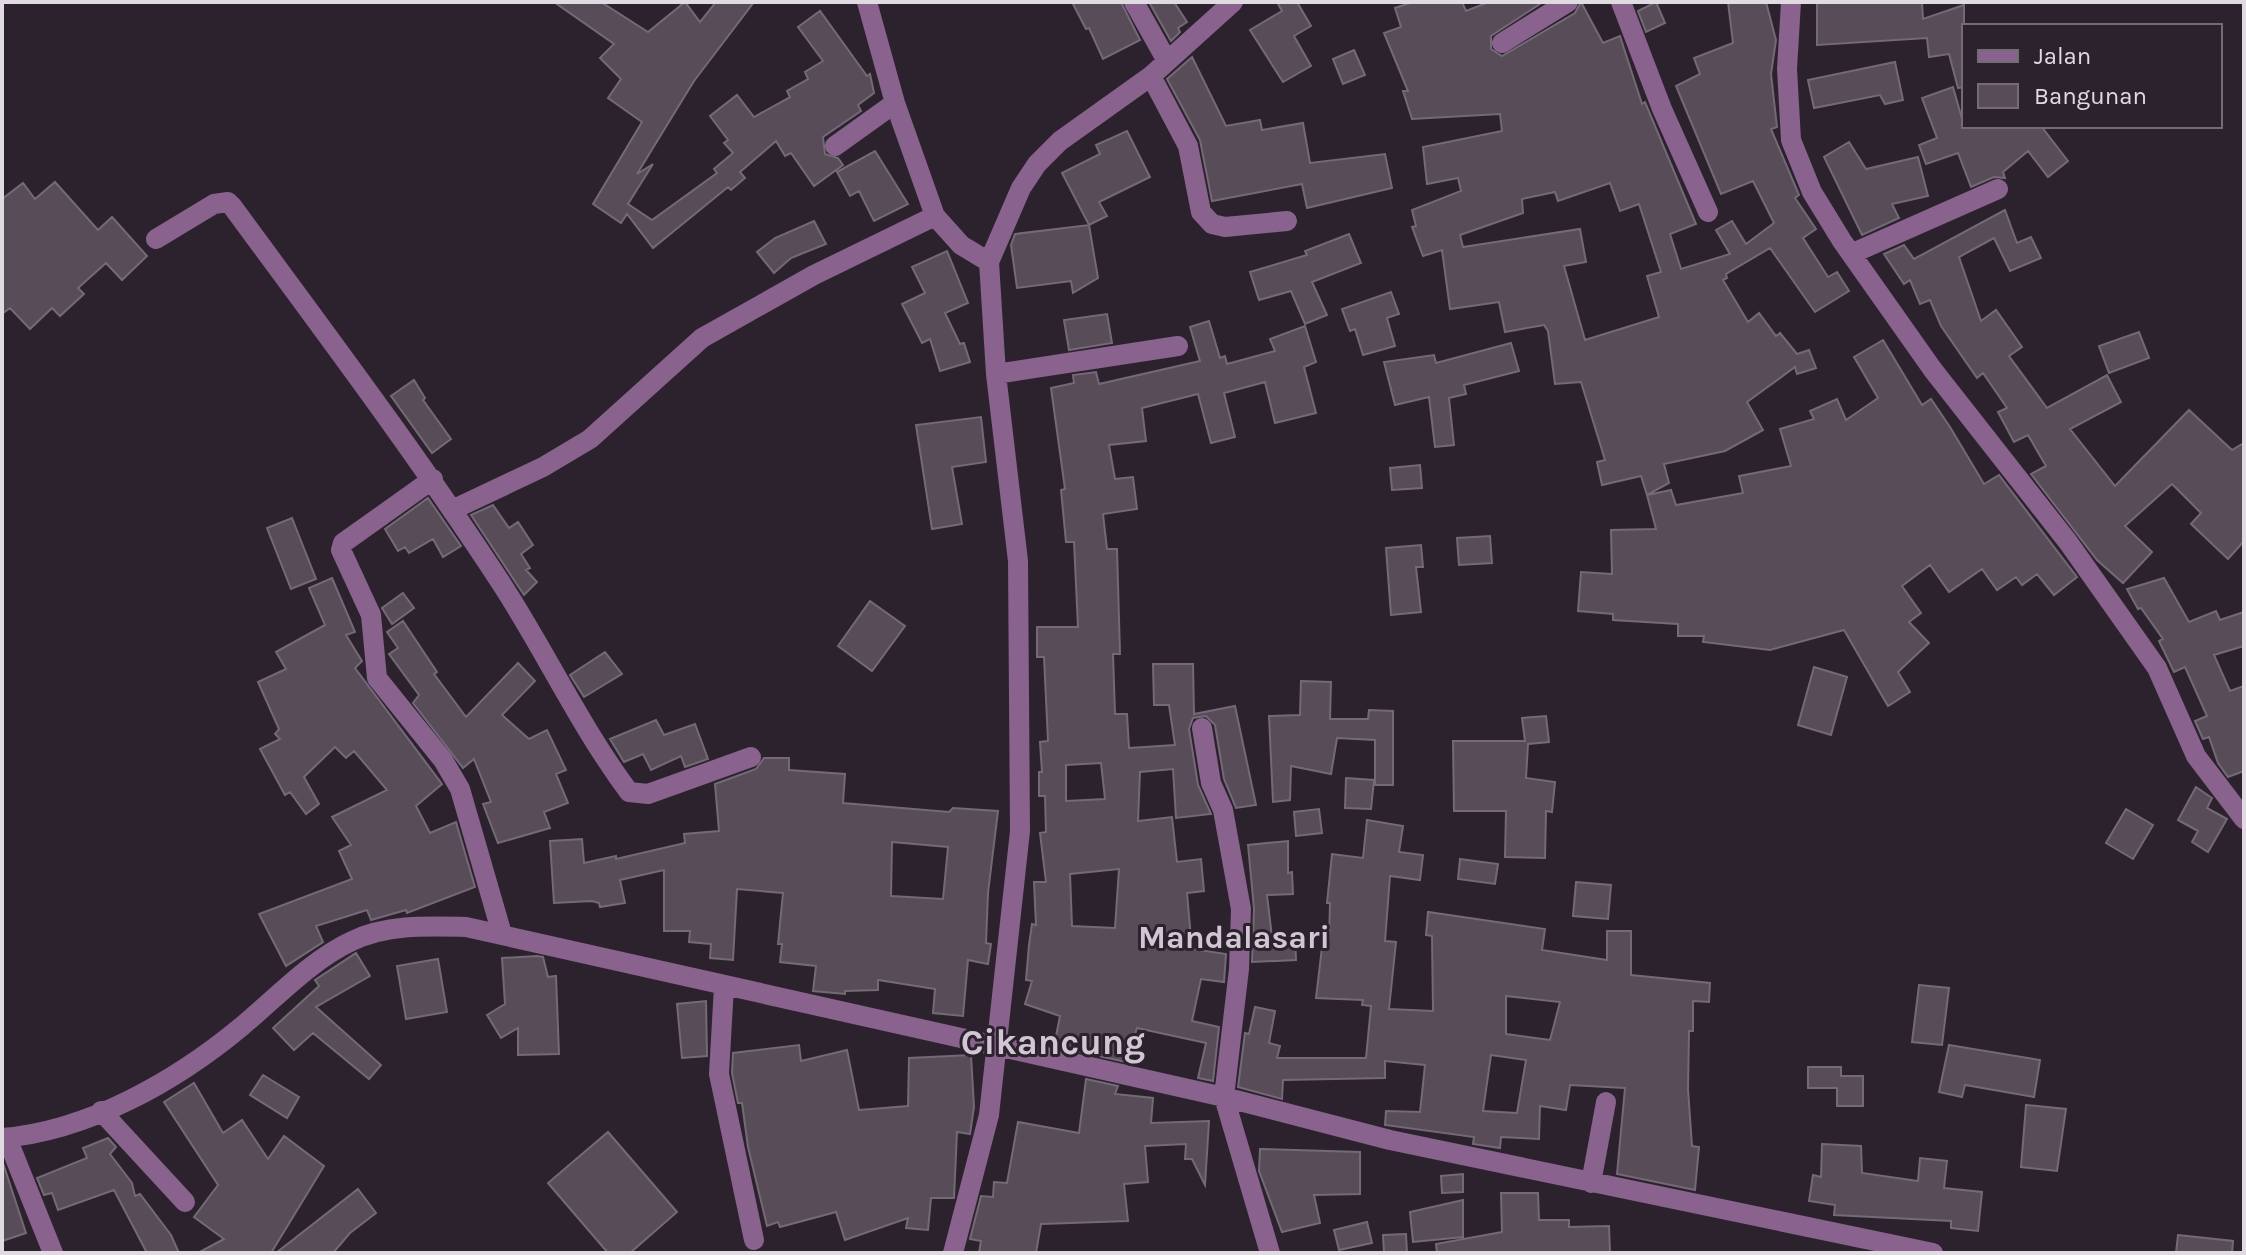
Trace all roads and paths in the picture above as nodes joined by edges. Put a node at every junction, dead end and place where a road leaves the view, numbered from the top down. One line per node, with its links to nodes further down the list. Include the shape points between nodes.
1 (867, 2): 10 (street)
2 (1134, 2): 8 (street)
3 (1233, 2): 8 (street)
4 (1568, 2): 7 (street)
5 (1621, 2): 13 (street)
6 (1791, 2): 17 (street, via 1791,140 1812,192)
7 (1502, 43)
8 (1167, 61): 9 (street)
9 (1151, 76): 15 (street, via 1188,146 1201,212 1212,224); 18 (street, via 1060,141 1037,164)
10 (895, 103): 11 (street); 14 (street)
11 (835, 146)
12 (1998, 189): 17 (street)
13 (1708, 212)
14 (935, 216): 18 (street, via 961,245); 22 (street, via 702,338 590,439)
15 (1287, 221)
16 (156, 239): 21 (street, via 214,204 228,202)
17 (1851, 254): 25 (street, via 2157,668 2196,756)
18 (989, 262): 20 (street)
19 (1178, 346): 20 (street)
20 (996, 374): 28 (street, via 1018,561 1021,758 1020,831)
21 (433, 479): 22 (street); 26 (street, via 343,543 341,550 371,615 377,678 460,789)
22 (452, 510): 24 (street, via 517,608 573,711 629,792 648,794)
23 (1202, 728): 29 (street, via 1241,909)
24 (751, 757)
25 (2244, 819)
26 (502, 934): 27 (street); 31 (street, via 426,926 354,940 328,954 202,1058)
27 (724, 986): 28 (street); 35 (street, via 719,1074)
28 (999, 1047): 29 (street); 37 (street, via 989,1115)
29 (1224, 1097): 33 (street); 38 (street)
30 (1606, 1102): 33 (street)
31 (101, 1111): 32 (street, via 52,1131); 34 (street)
32 (5, 1138): 36 (street)
33 (1591, 1183): 39 (street)
34 (185, 1202)
35 (754, 1240)
36 (53, 1253)
37 (953, 1253)
38 (1270, 1253)
39 (1933, 1253)

